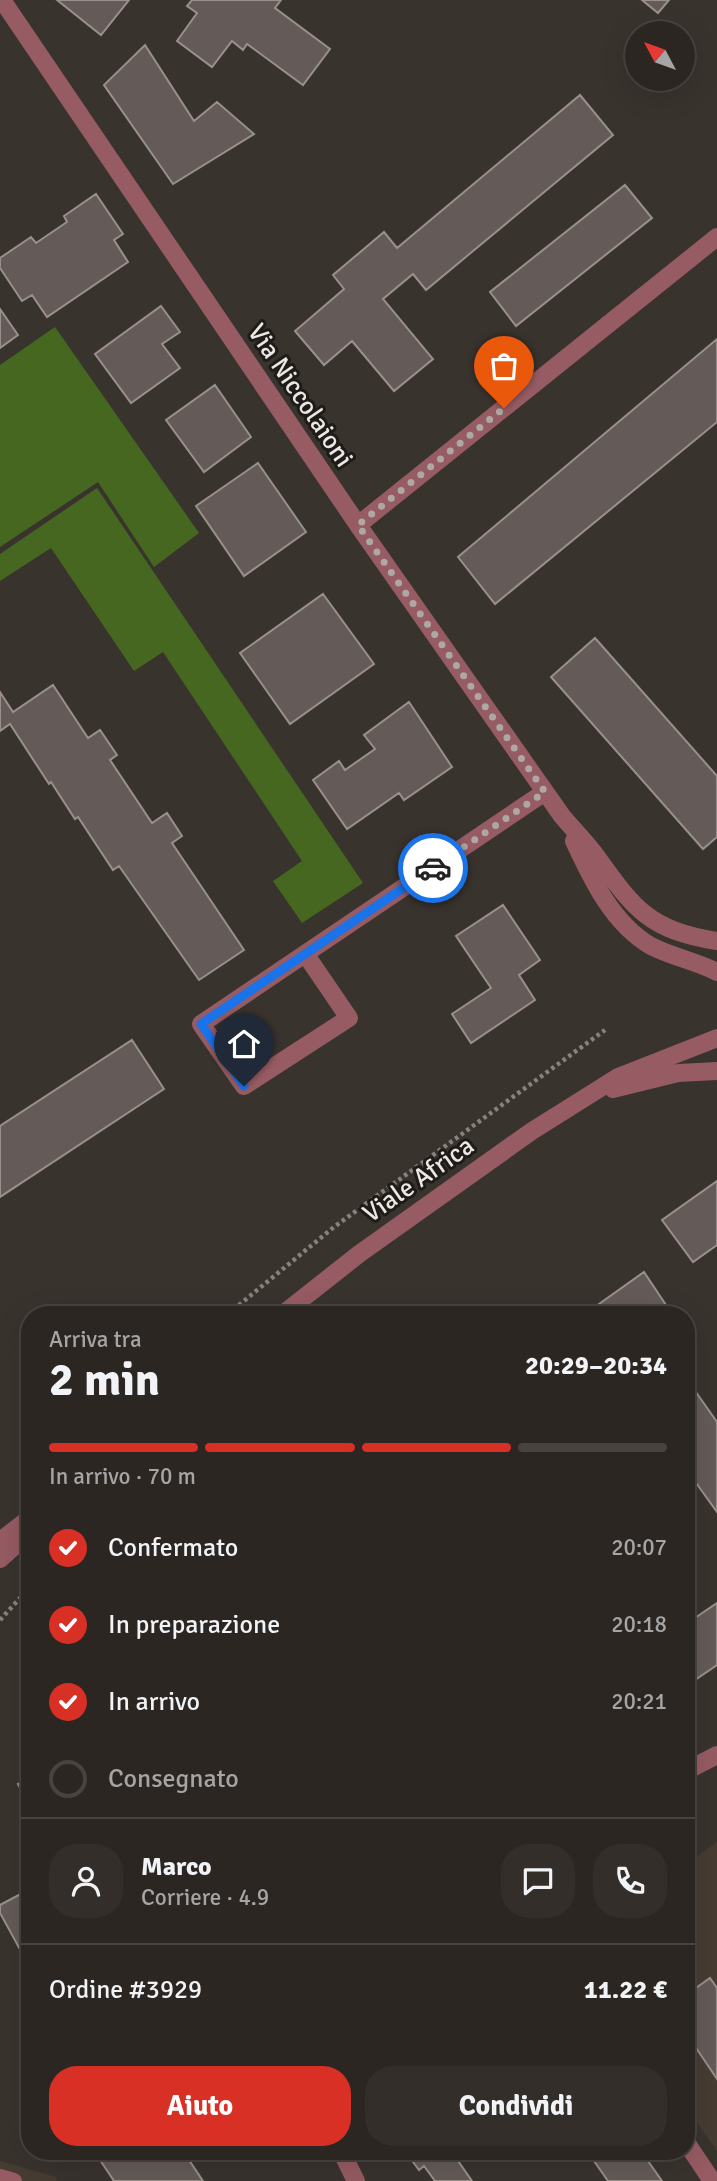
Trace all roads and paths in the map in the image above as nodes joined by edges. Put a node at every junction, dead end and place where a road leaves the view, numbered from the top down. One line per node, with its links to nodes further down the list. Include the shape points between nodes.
1 (2, 0): 3 (street, Via Niccolaioni)
2 (717, 237): 3 (street)
3 (358, 525): 4 (street, Via Niccolaioni)
4 (545, 792): 5 (street, Via Niccolaioni); 7 (street)
5 (562, 816): 6 (street, Via Niccolaioni, via 644,915 668,929); 8 (street, Via Niccolaioni, via 607,902 632,932 651,946)
6 (717, 941)
7 (306, 955): 7 (street, via 201,1024 244,1086 349,1018)
8 (717, 972)
9 (605, 1030): 13 (path, via 334,1227)
10 (717, 1038): 12 (street, Viale Africa, via 642,1066)
11 (717, 1071): 12 (street, Viale Africa, via 678,1073)
12 (589, 1095): 14 (street, Viale Africa, via 380,1238)
13 (238, 1306)
14 (293, 1306)
15 (21, 1525): 17 (street)
16 (21, 1540): 18 (street)
17 (0, 1541)
18 (0, 1559)
19 (21, 1597): 20 (path)
20 (0, 1620)
21 (717, 1755): 22 (street)
22 (695, 1766)
23 (695, 2156): 28 (street)
24 (346, 2160): 27 (street)
25 (0, 2176): 26 (lane)
26 (14, 2181)
27 (356, 2181)
28 (712, 2181)

